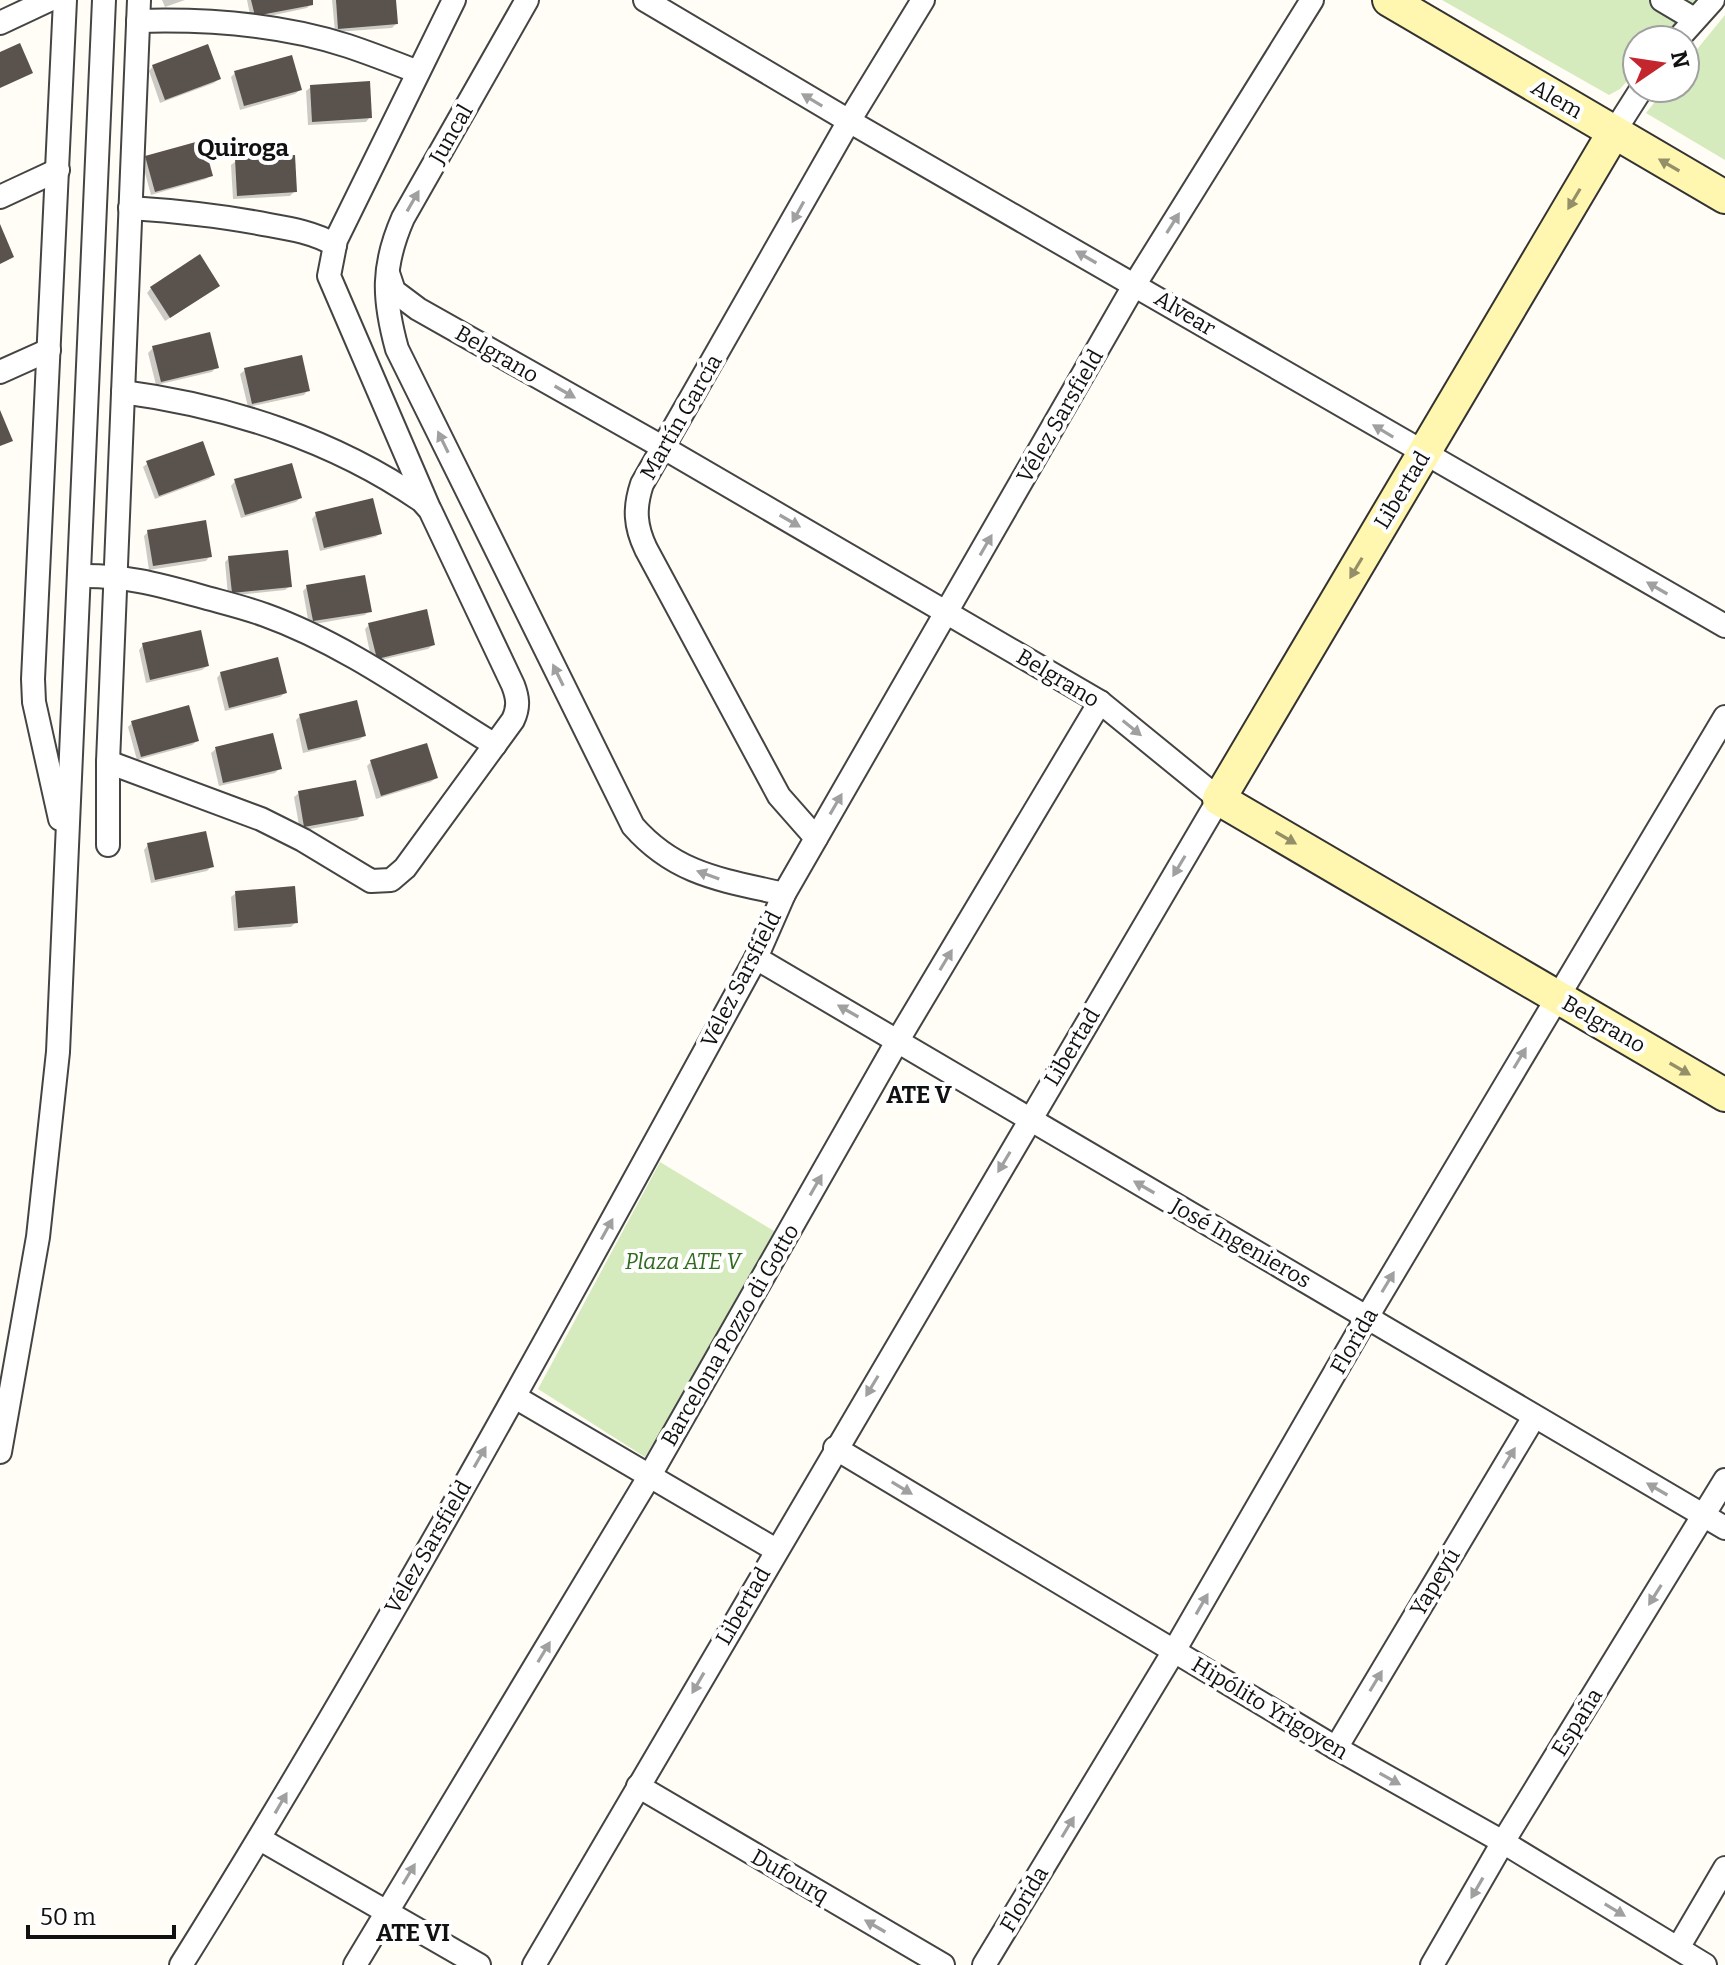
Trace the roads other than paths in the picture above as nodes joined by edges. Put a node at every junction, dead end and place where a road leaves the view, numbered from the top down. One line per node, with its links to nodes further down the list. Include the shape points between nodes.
1 (49, 0): 14 (street)
2 (65, 0): 20 (street)
3 (104, 0): 34 (street)
4 (454, 0): 16 (street)
5 (527, 0): 25 (street, Juncal, one-way to 5, via 403,218)
6 (645, 0): 18 (street, Alvear, one-way to 6)
7 (923, 0): 18 (street, Martín García)
8 (1312, 0): 26 (street, Vélez Sarsfield, one-way to 8)
9 (1389, 0): 19 (main road, Alem)
10 (1662, 0): 13 (street)
11 (1713, 0): 13 (street)
12 (138, 10): 16 (street, via 289,32 346,45); 23 (street)
13 (1694, 19): 15 (street)
14 (0, 23)
15 (1690, 24)
16 (418, 72): 24 (street)
17 (1632, 104): 19 (street)
18 (849, 121): 26 (street, Alvear, one-way to 18); 30 (street, Martín García, one-way to 30)
19 (1614, 132): 22 (main road, Alem, one-way to 19); 31 (main road, Libertad, one-way to 31)
20 (58, 170): 21 (street); 27 (street)
21 (0, 197)
22 (1725, 197)
23 (130, 208): 24 (street, via 217,215 305,232); 29 (street)
24 (335, 245): 32 (street, via 329,276)
25 (388, 273): 30 (street, Belgrano, one-way to 30, via 394,291 418,309); 45 (street, Juncal, one-way to 25, via 714,878 670,859 633,826 397,349 387,311)
26 (1135, 284): 31 (street, Alvear, one-way to 26); 35 (street, Vélez Sarsfield, one-way to 26)
27 (49, 350): 28 (street); 44 (street, via 34,690)
28 (0, 372)
29 (123, 392): 32 (street, via 214,408 306,440 354,461); 33 (street)
30 (664, 448): 35 (street, Belgrano, one-way to 35); 42 (street, Martín García, via 635,506 638,532 779,796)
31 (1423, 454): 36 (street, Alvear, one-way to 31); 41 (main road, Libertad, one-way to 41)
32 (430, 510): 39 (street, via 518,697 518,710)
33 (115, 575): 34 (street); 39 (street, via 266,616 328,643); 40 (street)
34 (79, 576): 44 (street)
35 (947, 613): 37 (street, Belgrano); 42 (street, Vélez Sarsfield, one-way to 35)
36 (1725, 626)
37 (1100, 702): 41 (street, Belgrano, one-way to 41); 48 (street, Barcelona Pozzo di Gotto, one-way to 37)
38 (1725, 717): 47 (street, Florida)
39 (495, 745): 40 (street, via 405,868 391,880 371,881 261,819)
40 (108, 762): 43 (street)
41 (1219, 799): 47 (main road, Belgrano, one-way to 47); 50 (street, Libertad, one-way to 50)
42 (816, 838): 45 (street, Vélez Sarsfield)
43 (108, 845)
44 (67, 850): 55 (street, via 49,1156)
45 (784, 894): 46 (street, Vélez Sarsfield)
46 (756, 958): 48 (street, José Ingenieros, one-way to 46); 52 (street, Vélez Sarsfield, one-way to 46)
47 (1556, 996): 49 (main road, Belgrano, one-way to 49); 51 (street, Florida, one-way to 47)
48 (898, 1040): 50 (street, José Ingenieros); 56 (street, Barcelona Pozzo di Gotto, one-way to 48)
49 (1725, 1095)
50 (1029, 1119): 51 (street, José Ingenieros, one-way to 50); 54 (street, Libertad, one-way to 54)
51 (1367, 1317): 53 (street, José Ingenieros); 61 (street, Florida, one-way to 51)
52 (515, 1397): 56 (street); 64 (street, Vélez Sarsfield, one-way to 52)
53 (1534, 1417): 58 (street, José Ingenieros, one-way to 53); 62 (street, Yapeyú, one-way to 53)
54 (835, 1448): 60 (street, Libertad); 61 (street, Hipólito Yrigoyen, one-way to 61)
55 (0, 1452)
56 (649, 1477): 60 (street); 67 (street, Barcelona Pozzo di Gotto, one-way to 56)
57 (1725, 1480): 58 (street, España)
58 (1704, 1516): 59 (street, José Ingenieros); 65 (street, España, one-way to 65)
59 (1725, 1528)
60 (776, 1550): 63 (street, Libertad, one-way to 63)
61 (1174, 1651): 62 (street, Hipólito Yrigoyen); 74 (street, Florida, one-way to 61)
62 (1336, 1748): 65 (street, Hipólito Yrigoyen, one-way to 65)
63 (638, 1786): 72 (street, Libertad); 73 (street, Dufourq, one-way to 63)
64 (260, 1839): 67 (street); 69 (street, Vélez Sarsfield)
65 (1503, 1842): 68 (street, Hipólito Yrigoyen, one-way to 68); 75 (street, España, one-way to 75)
66 (1725, 1868): 68 (street)
67 (386, 1913): 70 (street, Barcelona Pozzo di Gotto); 71 (street)
68 (1678, 1948): 76 (street, Hipólito Yrigoyen)
69 (181, 1965)
70 (355, 1965)
71 (479, 1965)
72 (534, 1965)
73 (943, 1965)
74 (984, 1965)
75 (1432, 1965)
76 (1705, 1965)

